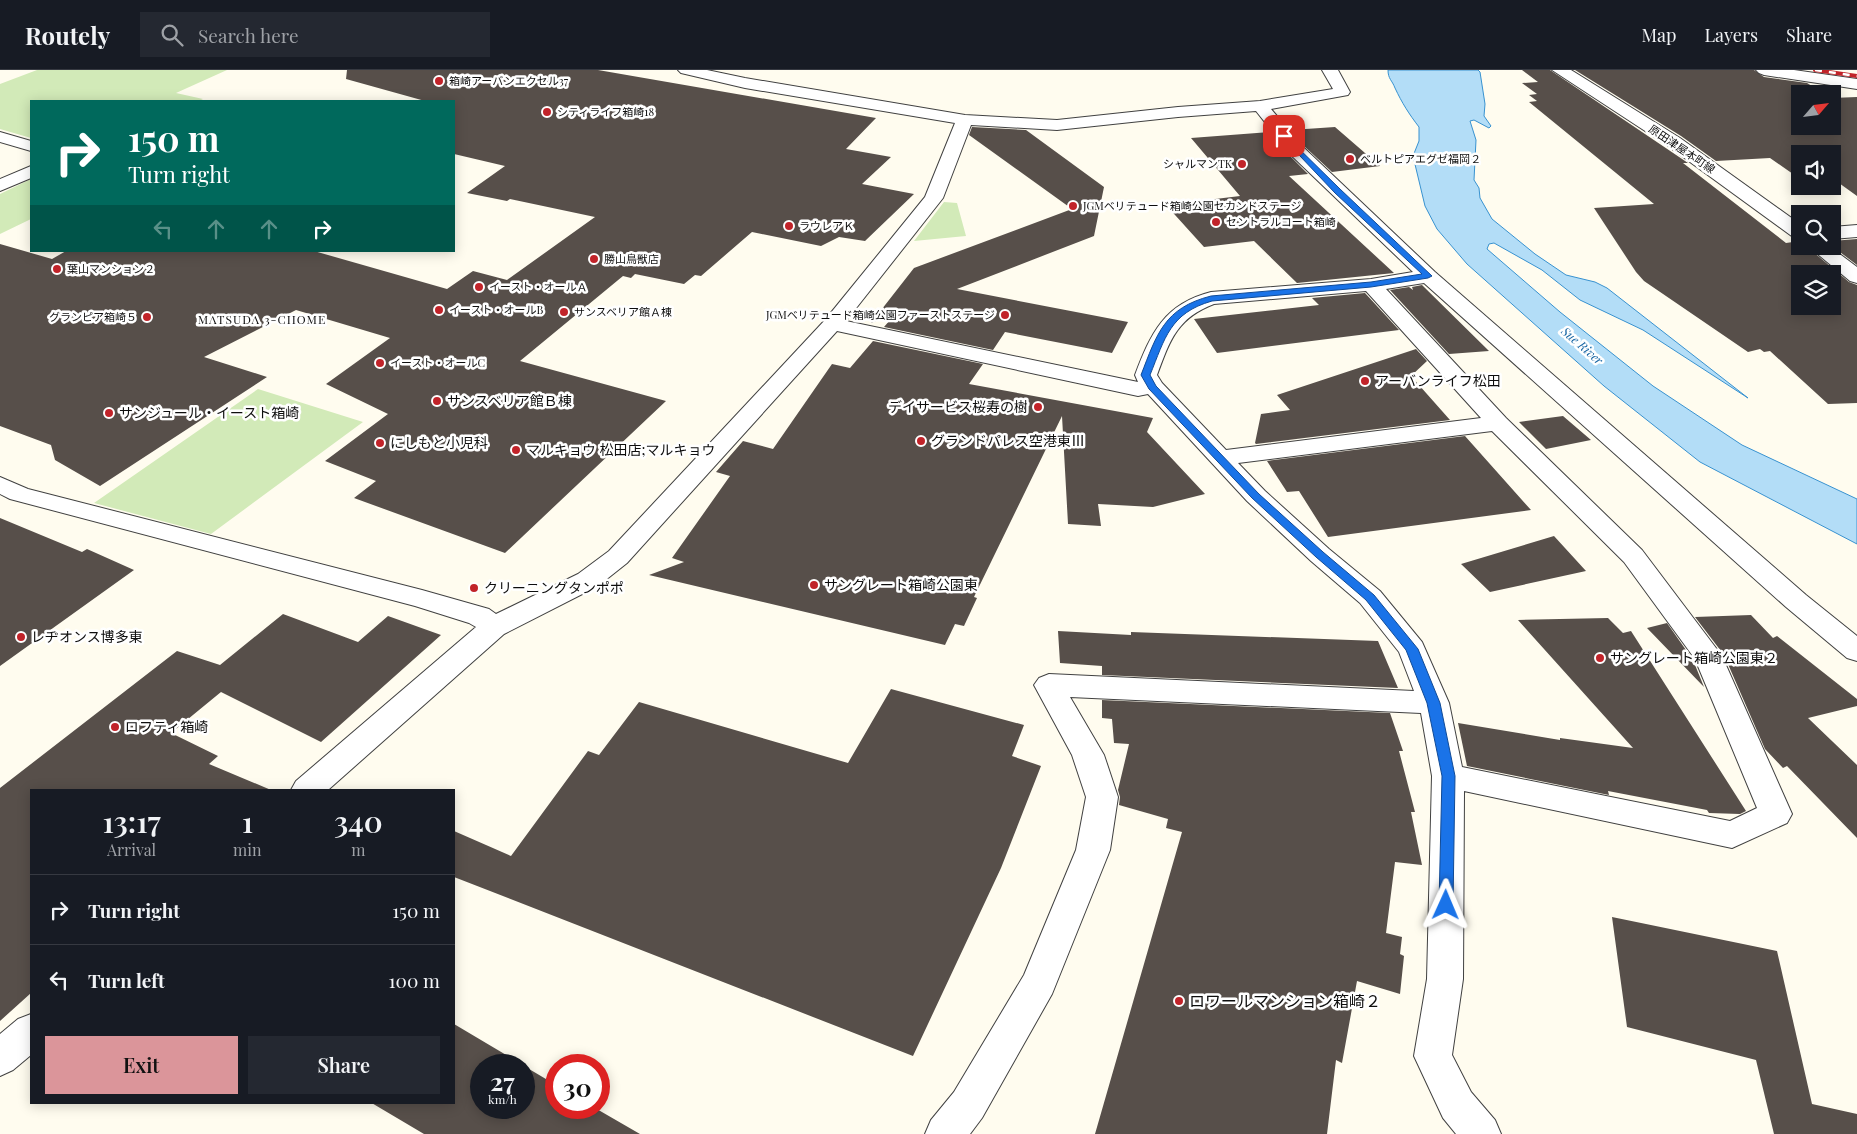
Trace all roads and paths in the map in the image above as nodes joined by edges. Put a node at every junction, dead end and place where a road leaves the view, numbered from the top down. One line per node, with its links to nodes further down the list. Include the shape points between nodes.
1 (686, 70): 7 (street)
2 (1330, 70): 6 (street, via 1342,92)
3 (1560, 70): 12 (street, 原田津屋本町線, via 1674,142)
4 (1764, 70): 5 (street)
5 (1857, 84)
6 (1260, 106): 7 (street, via 1058,126); 16 (street, via 1297,151)
7 (965, 120): 19 (street, via 934,198)
8 (0, 137): 9 (street)
9 (30, 146)
10 (30, 171): 11 (street)
11 (0, 186)
12 (1791, 226)
13 (1857, 230): 14 (street)
14 (1841, 232)
15 (1829, 255): 17 (street)
16 (1428, 276): 18 (street); 25 (street, via 1796,601)
17 (1857, 277)
18 (1371, 285): 20 (street, via 1211,298 1195,303 1180,312 1162,333 1146,375); 21 (street)
19 (832, 324): 20 (street, via 1138,389); 24 (street, via 618,557 588,580)
20 (1152, 387): 22 (street)
21 (1498, 423): 22 (street); 27 (street, via 1632,556 1708,656 1776,814 1732,835)
22 (1220, 458): 26 (street, via 1256,496 1370,597 1412,649)
23 (0, 484): 24 (street, via 19,494 422,599 479,616)
24 (494, 627): 28 (street)
25 (1857, 651)
26 (1434, 703): 27 (street); 31 (street, via 1049,685 1088,755 1102,797 1093,850 1040,983 968,1105)
27 (1448, 776): 32 (street, via 1445,979 1433,1056 1457,1105)
28 (308, 789)
29 (30, 1032): 30 (street)
30 (0, 1058)
31 (945, 1134)
32 (1482, 1134)

